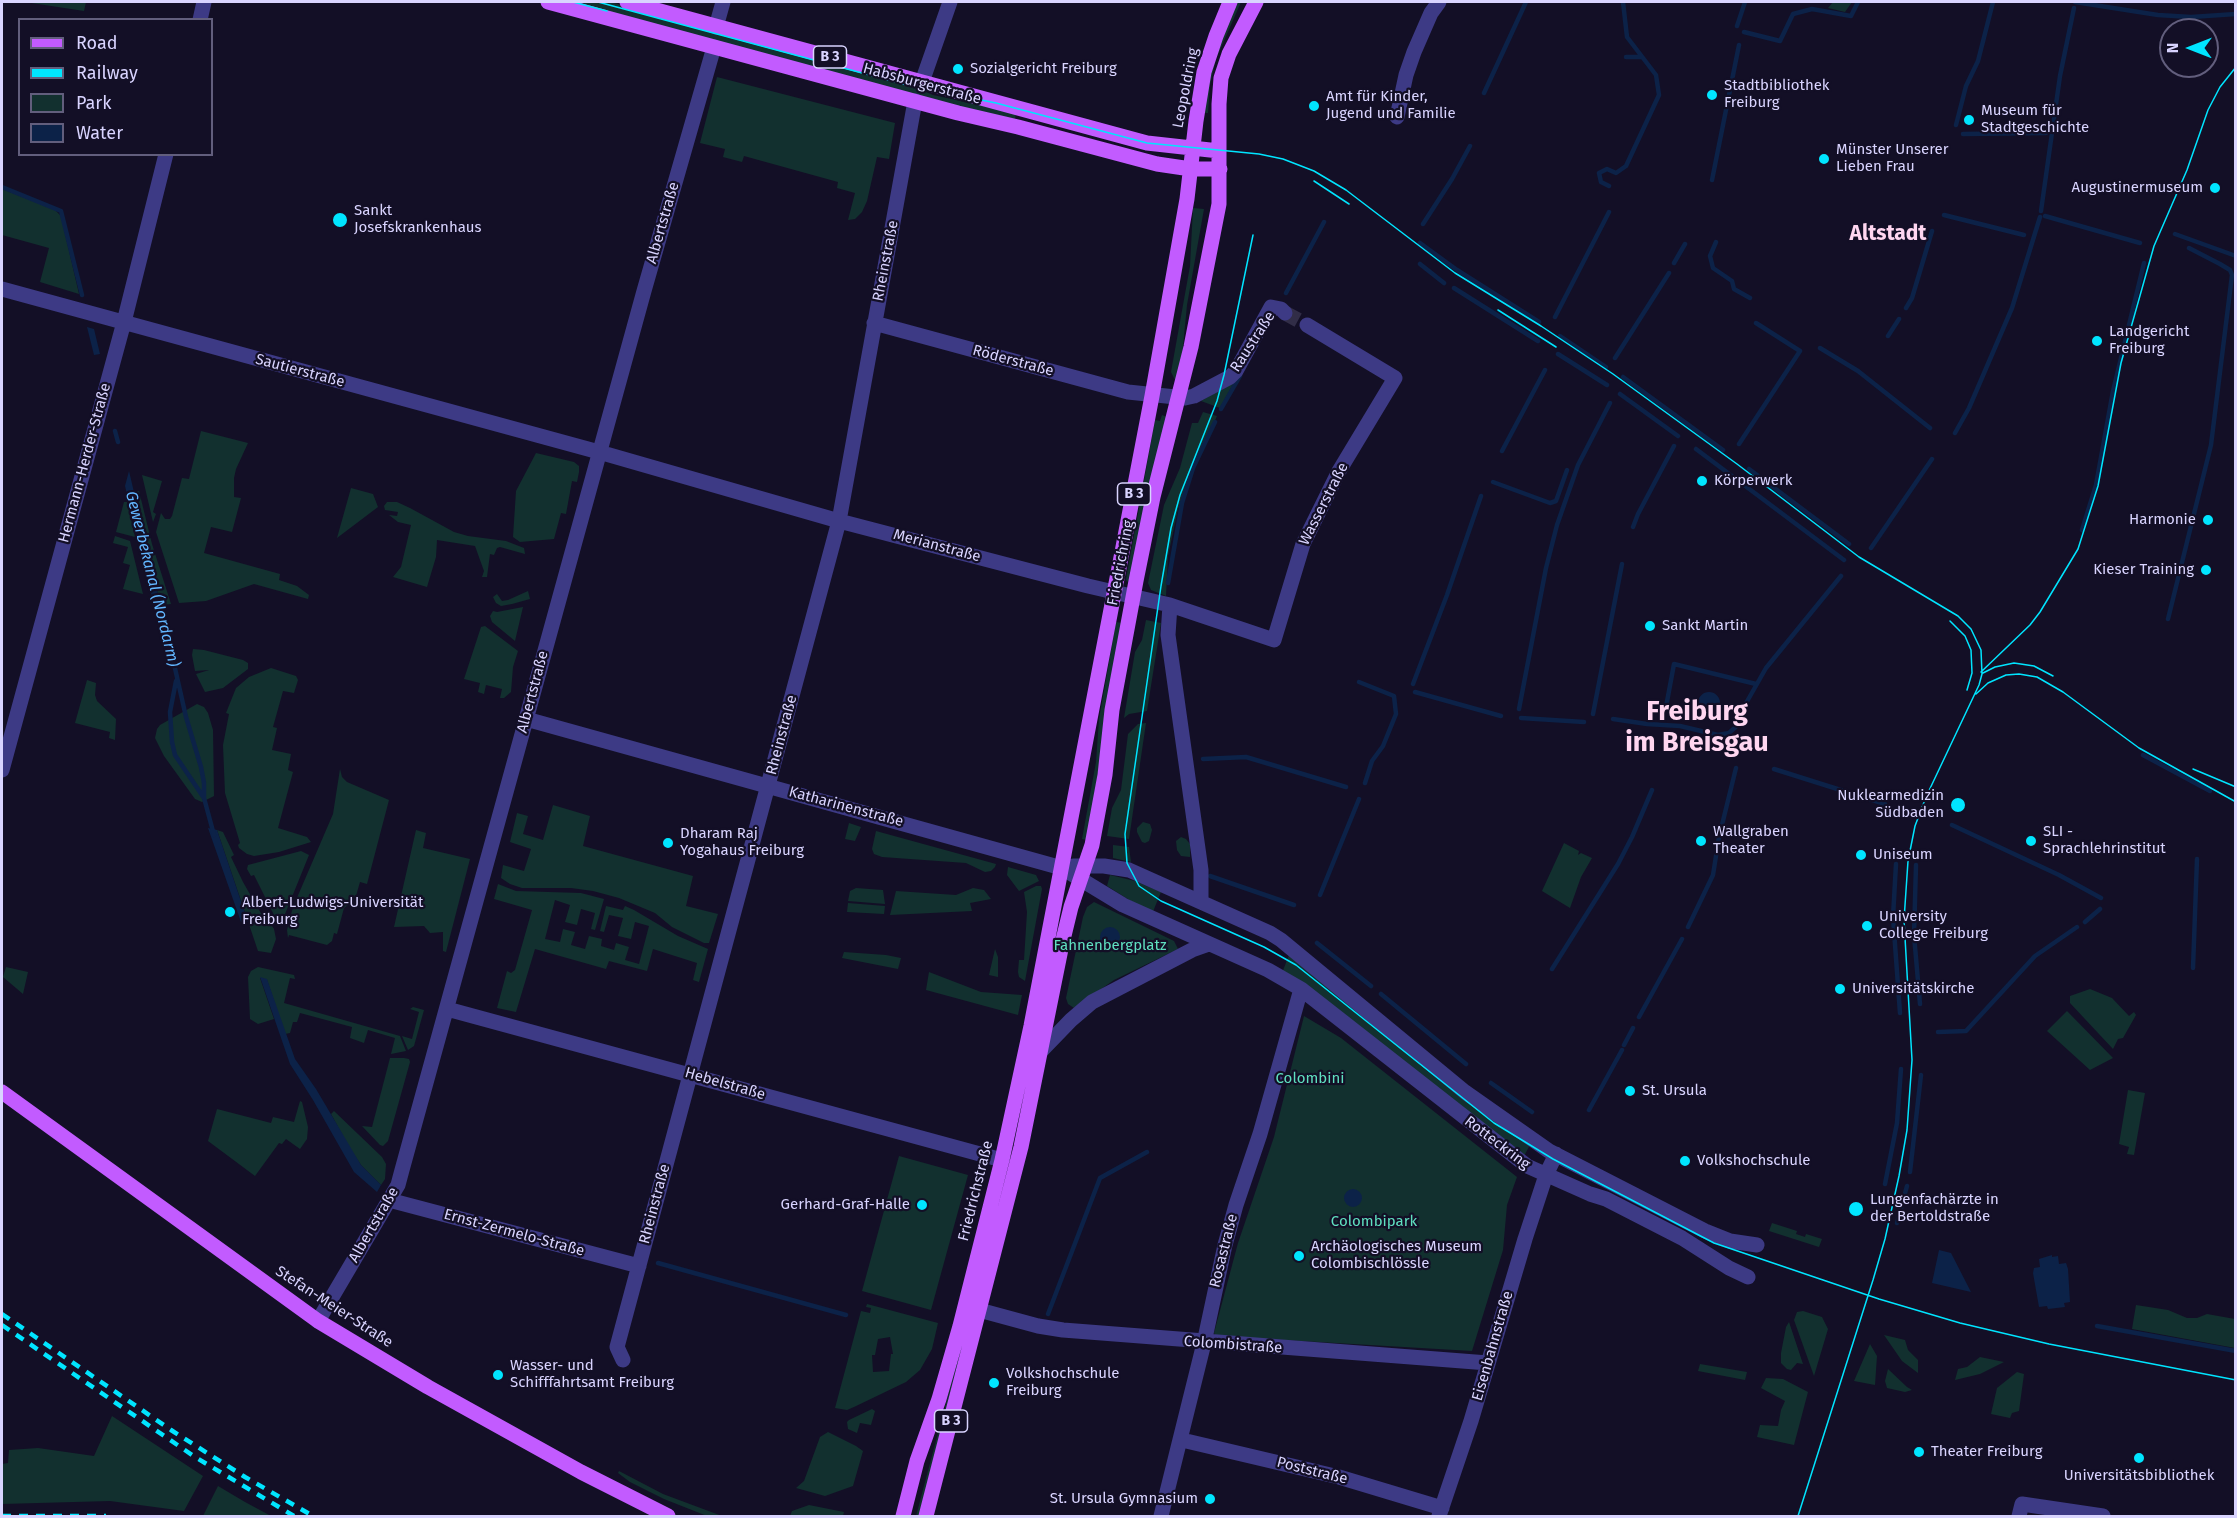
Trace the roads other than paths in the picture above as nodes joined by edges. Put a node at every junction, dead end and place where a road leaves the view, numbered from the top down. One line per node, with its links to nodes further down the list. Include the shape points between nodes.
1 (204, 2): 9 (street)
2 (548, 2): 11 (main road, Habsburgerstraße / B 3)
3 (627, 2): 10 (main road, Habsburgerstraße / B 3)
4 (723, 2): 10 (street)
5 (950, 2): 12 (street)
6 (1230, 2): 15 (main road, Leopoldring, via 1207,62)
7 (1256, 2): 16 (main road, via 1221,78)
8 (1439, 2): 14 (street, via 1414,52)
9 (200, 18)
10 (716, 27): 12 (main road, Habsburgerstraße / B 3)
11 (714, 47): 13 (main road, Habsburgerstraße / B 3); 27 (street, Albertstraße)
12 (922, 82): 15 (main road, Habsburgerstraße / B 3, via 1147,143)
13 (915, 101): 18 (main road, Habsburgerstraße / B 3, via 1157,164); 23 (street, Rheinstraße)
14 (1397, 117)
15 (1193, 149): 16 (main road, Habsburgerstraße / B 3); 18 (main road, Friedrichring)
16 (1220, 150): 19 (main road, Friedrichring / B 3)
17 (166, 156): 22 (street, Hermann-Herder-Straße)
18 (1191, 169): 19 (main road, Habsburgerstraße / B 3); 25 (main road, Friedrichring / B 3)
19 (1220, 169): 26 (main road, Friedrichring / B 3, via 1219,204)
20 (2, 289): 22 (street, Sautierstraße)
21 (1285, 313): 26 (street, Raustraße, via 1271,307 1230,377 1194,396)
22 (124, 322): 27 (street, Sautierstraße); 34 (street, Hermann-Herder-Straße)
23 (874, 322): 25 (street, Röderstraße); 28 (street, Rheinstraße)
24 (1307, 325): 32 (street, Wasserstraße, via 1395,378 1339,471 1303,544)
25 (1152, 396): 26 (street, Raustraße); 29 (main road, Friedrichring / B 3)
26 (1178, 397): 30 (main road, Friedrichring / B 3)
27 (599, 452): 28 (street, Merianstraße); 33 (street, Albertstraße)
28 (840, 520): 29 (street, Merianstraße); 35 (street, Rheinstraße)
29 (1114, 592): 30 (street, Merianstraße); 36 (main road, Friedrichring / B 3)
30 (1133, 596): 31 (street, Merianstraße); 37 (main road, Friedrichring / B 3, via 1112,710 1100,807)
31 (1170, 605): 32 (street, Merianstraße); 38 (street, via 1168,635)
32 (1274, 640)
33 (526, 719): 35 (street, Katharinenstraße); 41 (street, Albertstraße)
34 (2, 770)
35 (769, 786): 36 (street, Katharinenstraße); 43 (street, Rheinstraße)
36 (1062, 868): 37 (street); 46 (main road, Friedrichstraße / B 3)
37 (1083, 871): 38 (street, via 1119,867); 39 (street, via 1123,904); 42 (main road, B 3, via 1062,944)
38 (1201, 902): 45 (street, Rotteckring, via 1281,940 1465,1092)
39 (1209, 944): 40 (street); 42 (street, via 1092,1002)
40 (1301, 989): 47 (street, Rotteckring, via 1521,1162); 54 (street, Rosastraße, via 1236,1205)
41 (447, 1009): 43 (street, Hebelstraße); 48 (street, Albertstraße, via 398,1185)
42 (1042, 1050): 52 (main road, B 3)
43 (690, 1074): 46 (street, Hebelstraße); 50 (street, Rheinstraße)
44 (2, 1092): 53 (main road, Stefan-Meier-Straße)
45 (1556, 1154): 47 (street, Eisenbahnstraße); 49 (street, Rotteckring, via 1705,1231 1730,1241)
46 (1002, 1160): 61 (main road, Friedrichstraße / B 3, via 960,1326)
47 (1546, 1175): 51 (street, Rotteckring, via 1606,1199); 56 (street, Eisenbahnstraße)
48 (389, 1200): 50 (street, Ernst-Zermelo-Straße); 53 (street, Albertstraße)
49 (1757, 1245)
50 (639, 1266): 55 (street, Rheinstraße, via 617,1347)
51 (1748, 1276)
52 (980, 1310): 54 (street, Colombistraße, via 1063,1330); 62 (main road, B 3)
53 (318, 1321): 60 (main road, Stefan-Meier-Straße, via 428,1387)
54 (1204, 1343): 56 (street, Colombistraße); 57 (street, Rosastraße)
55 (623, 1360)
56 (1488, 1363): 59 (street, Eisenbahnstraße)
57 (1182, 1440): 59 (street, Poststraße, via 1339,1477); 63 (street, Rosastraße)
58 (2020, 1510): 64 (street)
59 (1440, 1512)
60 (668, 1516)
61 (903, 1516)
62 (926, 1516)
63 (1161, 1516)
64 (2103, 1516)

